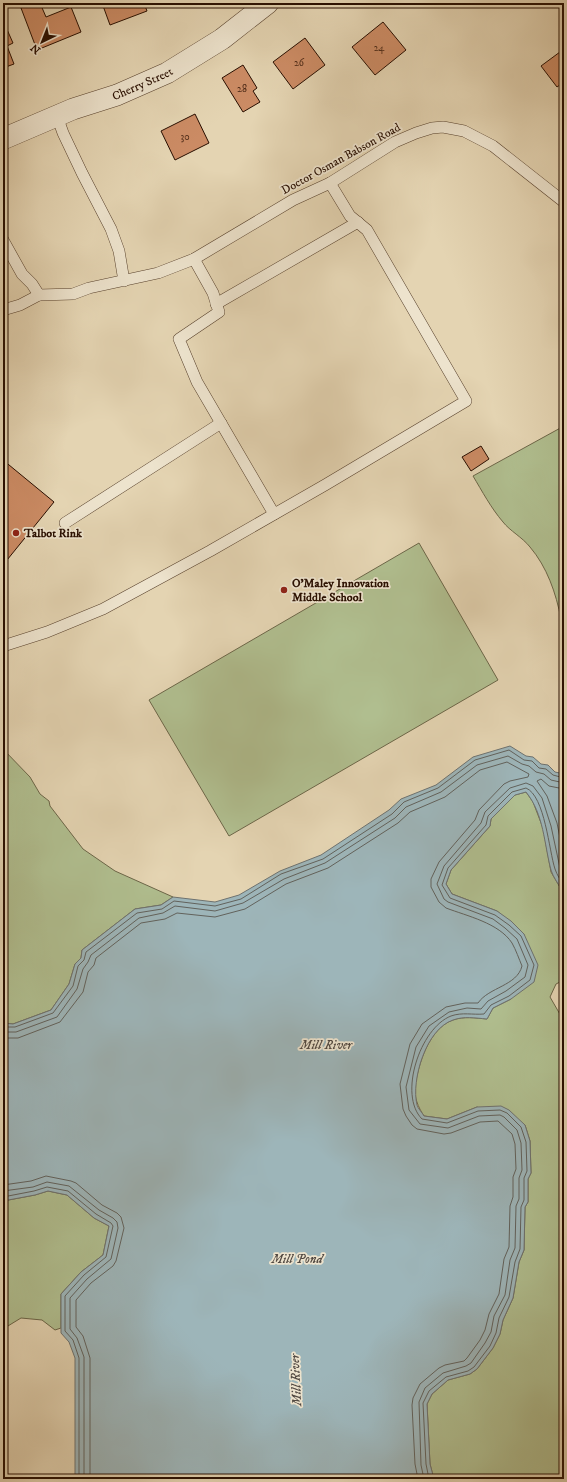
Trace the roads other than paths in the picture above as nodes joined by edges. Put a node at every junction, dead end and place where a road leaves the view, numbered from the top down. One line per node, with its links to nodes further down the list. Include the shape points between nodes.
1 (268, 3): 2 (street, Cherry Street, via 222,39 166,73 117,95)
2 (57, 116): 3 (street, Cherry Street); 10 (lane, via 82,173 111,229 119,251)
3 (3, 139)
4 (330, 182): 5 (lane, Doctor Osman Babson Road, via 395,142 416,132 443,126 464,131 493,146); 6 (lane, via 350,216); 9 (lane, Doctor Osman Babson Road, via 293,200)
5 (564, 202)
6 (358, 222): 12 (lane); 15 (lane, via 367,230 466,401)
7 (3, 240): 8 (lane)
8 (6, 253): 11 (lane)
9 (194, 259): 10 (lane, Doctor Osman Babson Road, via 158,273); 12 (lane, via 213,293)
10 (124, 282): 11 (lane, Doctor Osman Babson Road, via 89,288 73,294)
11 (39, 295): 13 (lane)
12 (216, 304): 14 (lane, via 219,312 178,339 197,382)
13 (3, 310)
14 (221, 423): 15 (lane); 16 (lane)
15 (274, 514): 17 (lane, via 103,609 47,632)
16 (66, 523)
17 (3, 646)

